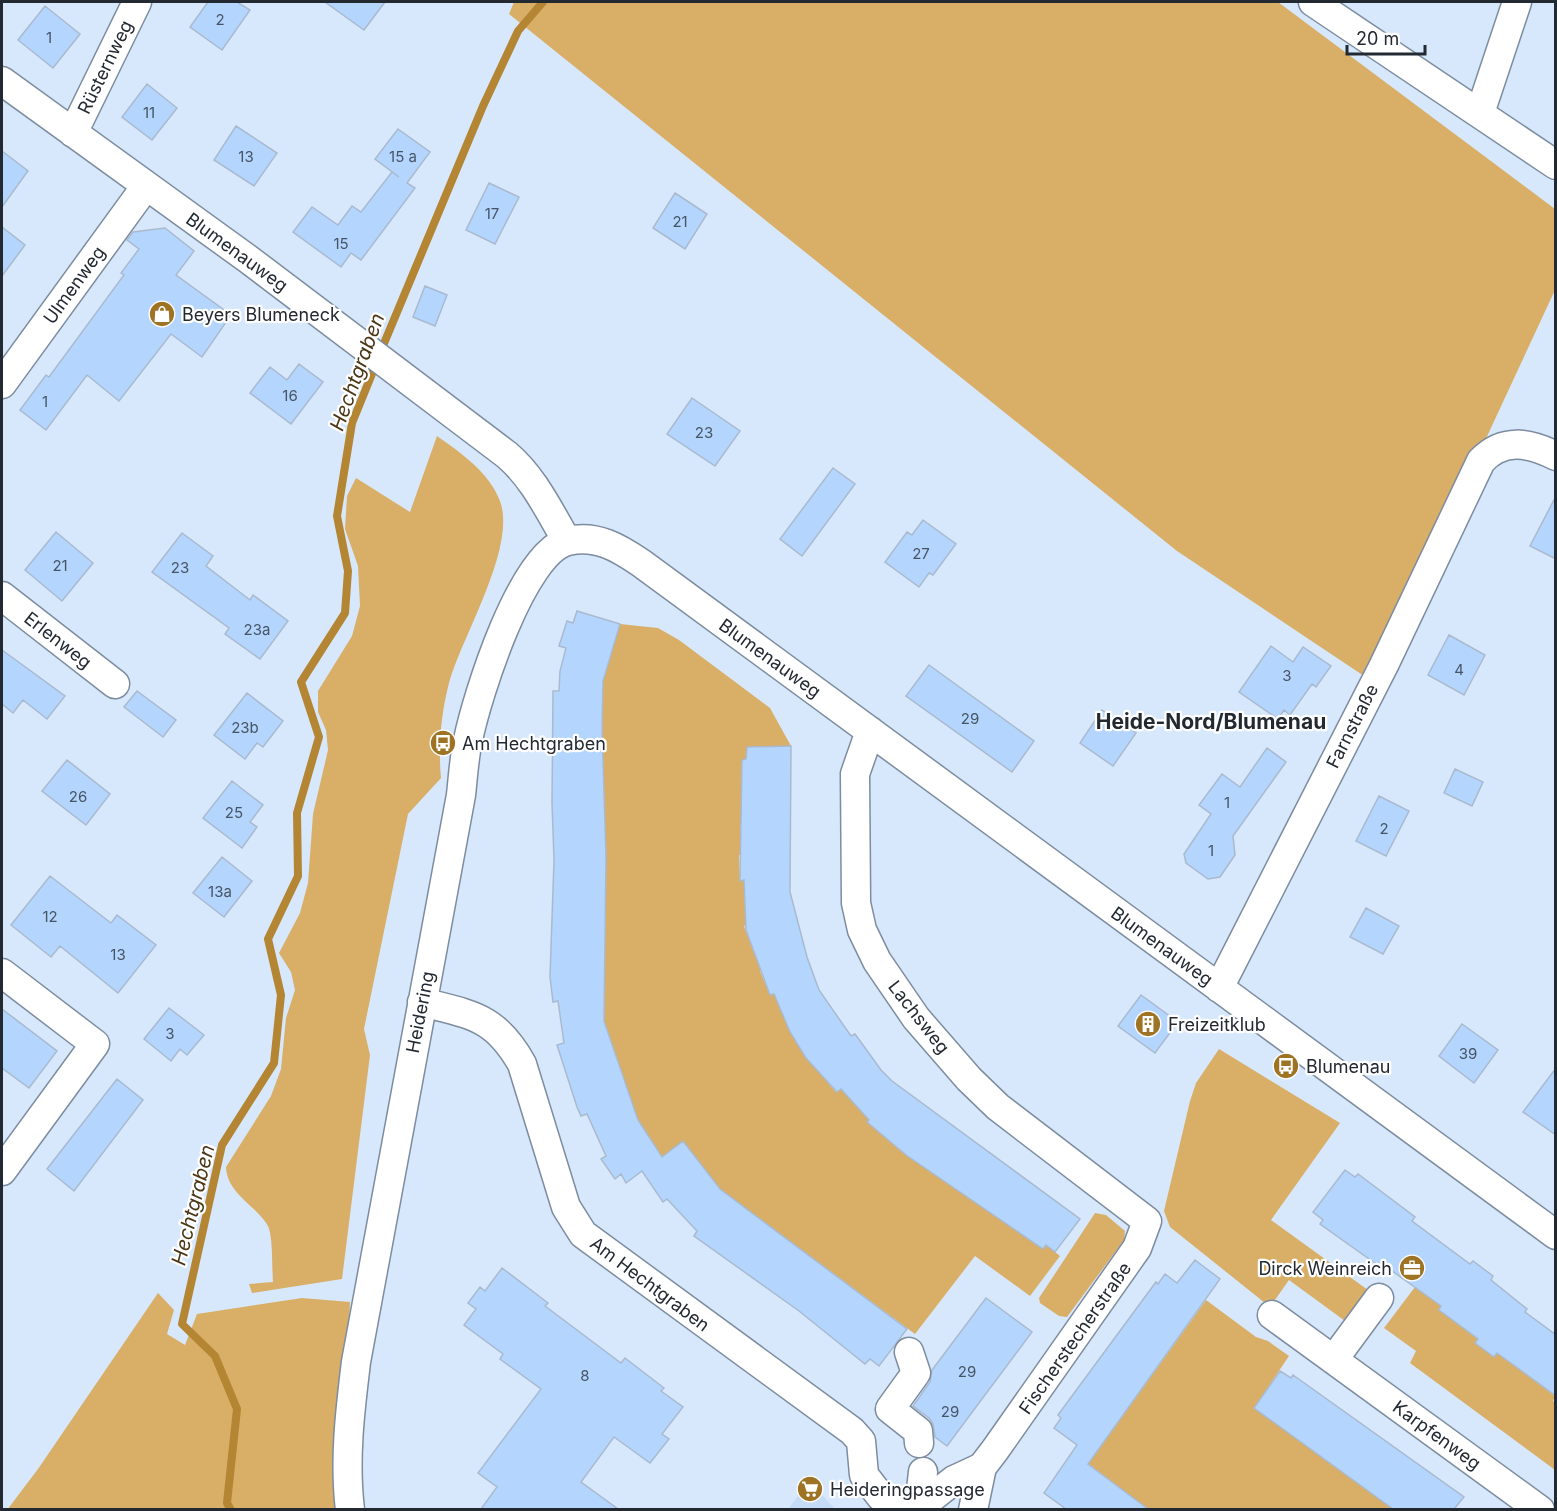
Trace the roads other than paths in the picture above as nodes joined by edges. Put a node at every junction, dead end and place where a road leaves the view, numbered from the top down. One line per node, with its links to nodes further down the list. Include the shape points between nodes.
1 (136, 2): 6 (street, Rüsternweg)
2 (1313, 2): 5 (street)
3 (1517, 2): 5 (street)
4 (2, 81): 6 (street, Blumenauweg)
5 (1480, 113): 7 (street)
6 (73, 133): 8 (street, Blumenauweg)
7 (1556, 165)
8 (146, 186): 9 (street, Ulmenweg); 11 (street, Blumenauweg, via 391,366 520,467)
9 (2, 384)
10 (1556, 456): 16 (street, Farnstraße, via 1510,444 1493,449 1481,461 1383,665)
11 (567, 541): 14 (street, Blumenauweg, via 599,541 622,550); 17 (street, Heidering, via 548,552 523,589 486,675 468,741)
12 (2, 596): 13 (street, Erlenweg)
13 (115, 684)
14 (870, 731): 16 (street, Blumenauweg); 19 (street, Lachsweg, via 855,774 856,903 862,930 877,961 916,1018 998,1107)
15 (2, 973): 18 (street, via 95,1044)
16 (1219, 988): 20 (street, Blumenauweg)
17 (422, 1002): 28 (street, Heidering, via 356,1362 348,1439); 29 (street, Am Hechtgraben, via 482,1019 510,1043 522,1064 566,1207 583,1234 861,1441 864,1475 881,1497)
18 (2, 1171)
19 (1147, 1221): 26 (street, Fischerstecherstraße, via 1137,1248)
20 (1556, 1235)
21 (1379, 1298): 24 (street)
22 (1272, 1315): 24 (street, Karpfenweg)
23 (909, 1352): 25 (street, via 916,1373 890,1409)
24 (1334, 1359): 31 (street, Karpfenweg)
25 (920, 1434)
26 (989, 1459): 29 (street, via 954,1480); 30 (street)
27 (923, 1472): 29 (street)
28 (350, 1509)
29 (920, 1509)
30 (973, 1509)
31 (1540, 1509)

